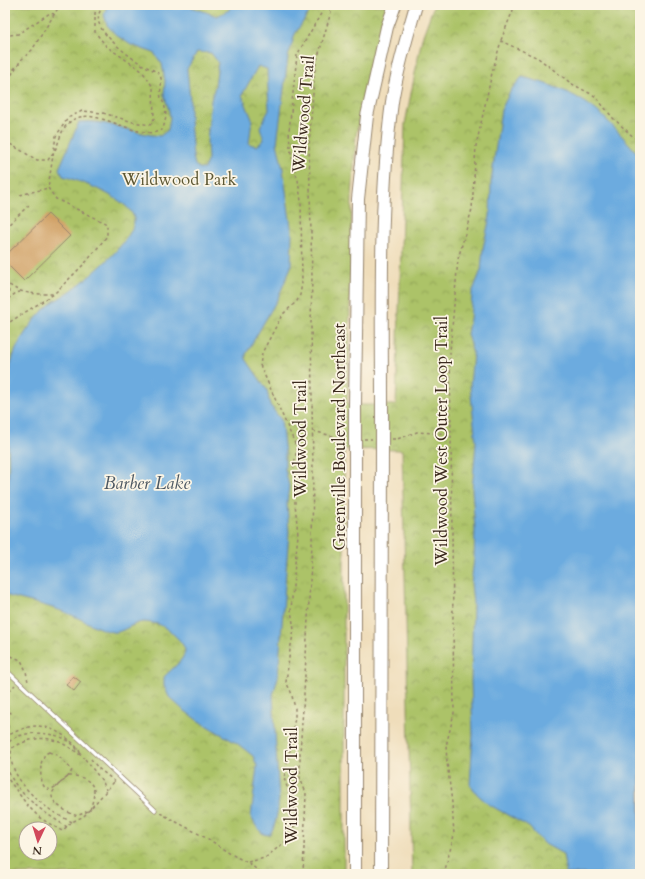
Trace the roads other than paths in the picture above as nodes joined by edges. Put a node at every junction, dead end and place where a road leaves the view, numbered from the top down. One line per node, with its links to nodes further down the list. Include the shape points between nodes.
1 (395, 5): 5 (highway, Greenville Boulevard Northeast, bridge, via 387,27 367,116 358,199 355,405)
2 (416, 5): 6 (highway, bridge, via 392,101 383,204)
3 (5, 669): 4 (lane)
4 (155, 810)
5 (355, 874)
6 (381, 874)

